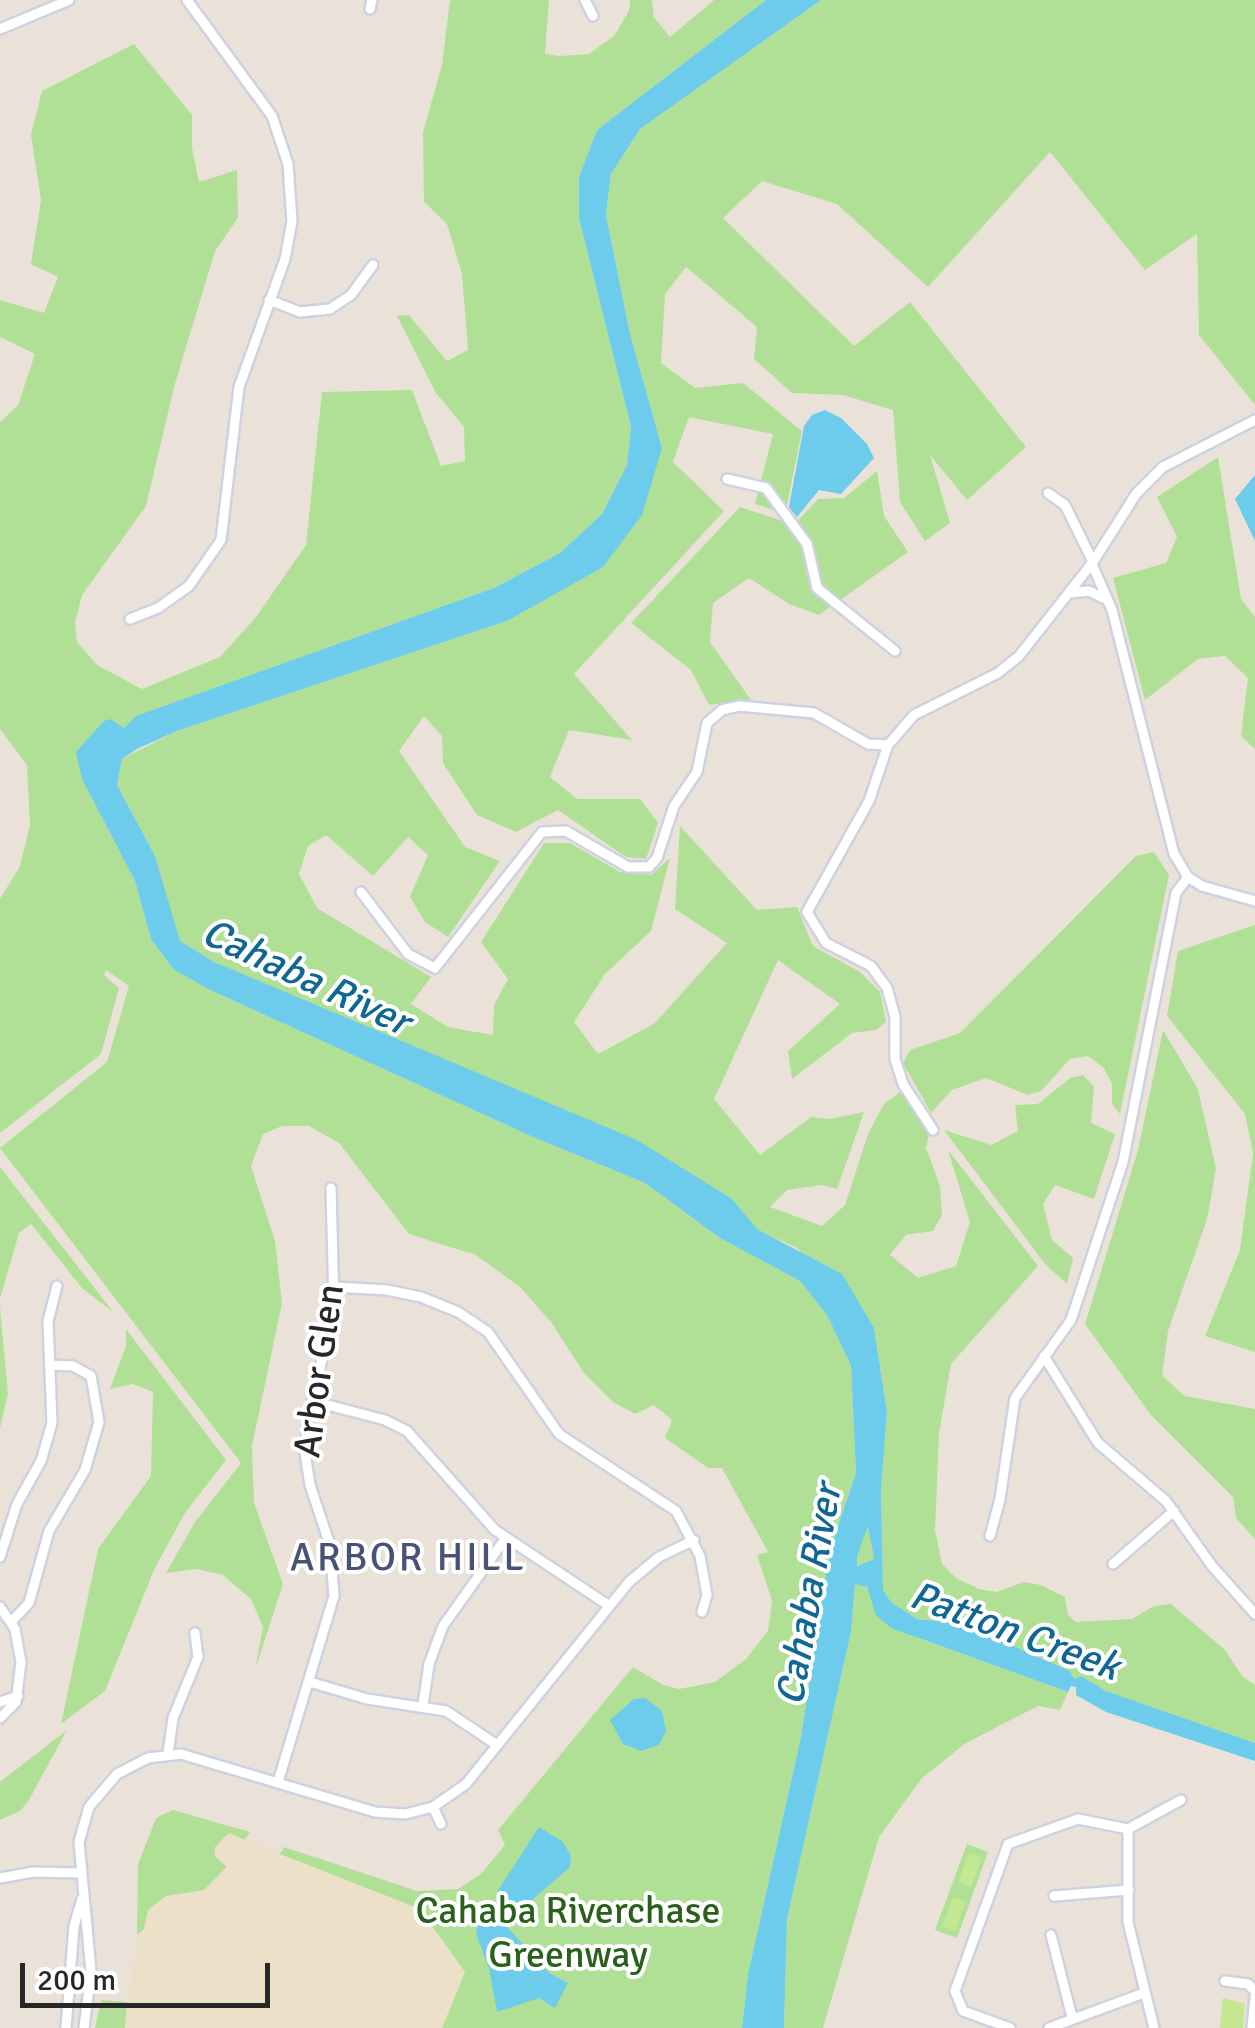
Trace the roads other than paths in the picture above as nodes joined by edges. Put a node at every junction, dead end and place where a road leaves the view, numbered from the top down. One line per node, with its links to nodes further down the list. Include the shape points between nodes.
1 (69, 0): 4 (street)
2 (187, 0): 8 (street, via 265,104 285,150 290,239)
3 (585, 0): 5 (street)
4 (44, 4): 6 (street)
5 (593, 16)
6 (0, 29)
7 (373, 265): 8 (street, via 351,296 321,312)
8 (269, 300): 15 (street, via 236,404 220,540 190,586)
9 (1255, 420): 12 (street, via 1163,467 1136,494)
10 (727, 479): 16 (street, via 766,488 807,544 817,588)
11 (1048, 493): 12 (street, via 1065,504)
12 (1093, 563): 13 (street); 14 (street)
13 (1068, 593): 14 (street, via 1089,591); 17 (street, via 998,674 914,715)
14 (1107, 601): 18 (street, via 1168,840)
15 (130, 619)
16 (895, 652)
17 (888, 745): 19 (street, via 868,744 814,713 722,710 706,723 697,772 674,806 649,867 628,867 566,831 542,832 435,968 408,954); 21 (street, via 869,800 807,912 826,943 870,966 886,988 903,1084)
18 (1188, 877): 20 (street); 25 (street, via 1176,893 1123,1162 1076,1309)
19 (361, 892)
20 (1255, 900)
21 (933, 1130)
22 (331, 1188): 24 (street, Arbor Glen)
23 (57, 1286): 26 (street, via 48,1314)
24 (335, 1288): 27 (street, Arbor Glen); 31 (street, via 410,1294 482,1327 559,1434 668,1502)
25 (1044, 1356): 28 (street, via 1098,1442); 29 (street, via 1014,1398)
26 (52, 1365): 32 (street, via 49,1436); 38 (street, via 91,1376 99,1422 85,1470 48,1531 29,1603)
27 (312, 1401): 30 (street, via 407,1431); 40 (street, Arbor Glen, via 305,1463 330,1545 334,1584)
28 (1174, 1511): 33 (street); 37 (street)
29 (990, 1536)
30 (505, 1538): 34 (street); 43 (street, via 444,1626)
31 (694, 1540): 34 (street, via 649,1564); 36 (street, via 707,1594)
32 (0, 1557)
33 (1113, 1564)
34 (608, 1605): 45 (street)
35 (0, 1607): 38 (street)
36 (702, 1612)
37 (1255, 1614)
38 (12, 1621): 41 (street, via 20,1643)
39 (195, 1633): 46 (street, via 198,1657 172,1718)
40 (310, 1682): 43 (street, via 367,1699); 47 (street, Arbor Glen)
41 (18, 1696): 42 (street); 44 (street)
42 (0, 1702)
43 (424, 1705): 45 (street, via 455,1714)
44 (0, 1718)
45 (498, 1744): 49 (street, via 466,1784)
46 (168, 1754): 47 (street); 52 (street, via 127,1767 95,1798 82,1830)
47 (278, 1782): 49 (street, via 382,1813)
48 (1181, 1800): 51 (street)
49 (433, 1807): 50 (street)
50 (441, 1824)
51 (1128, 1829): 54 (street); 64 (street, via 1067,1820 1008,1844 955,1998 962,2011)
52 (79, 1873): 53 (street); 56 (street)
53 (0, 1878)
54 (1129, 1890): 55 (street); 59 (street, via 1132,1948)
55 (1054, 1896)
56 (82, 1897): 62 (street); 63 (street, via 91,1971)
57 (1051, 1936): 61 (street)
58 (1225, 1981): 60 (street, via 1248,1984)
59 (1144, 1993): 61 (street); 66 (street)
60 (1255, 1994): 67 (street)
61 (1072, 2017): 65 (street)
62 (66, 2028)
63 (84, 2028)
64 (1010, 2028)
65 (1049, 2028)
66 (1154, 2028)
67 (1252, 2028)

